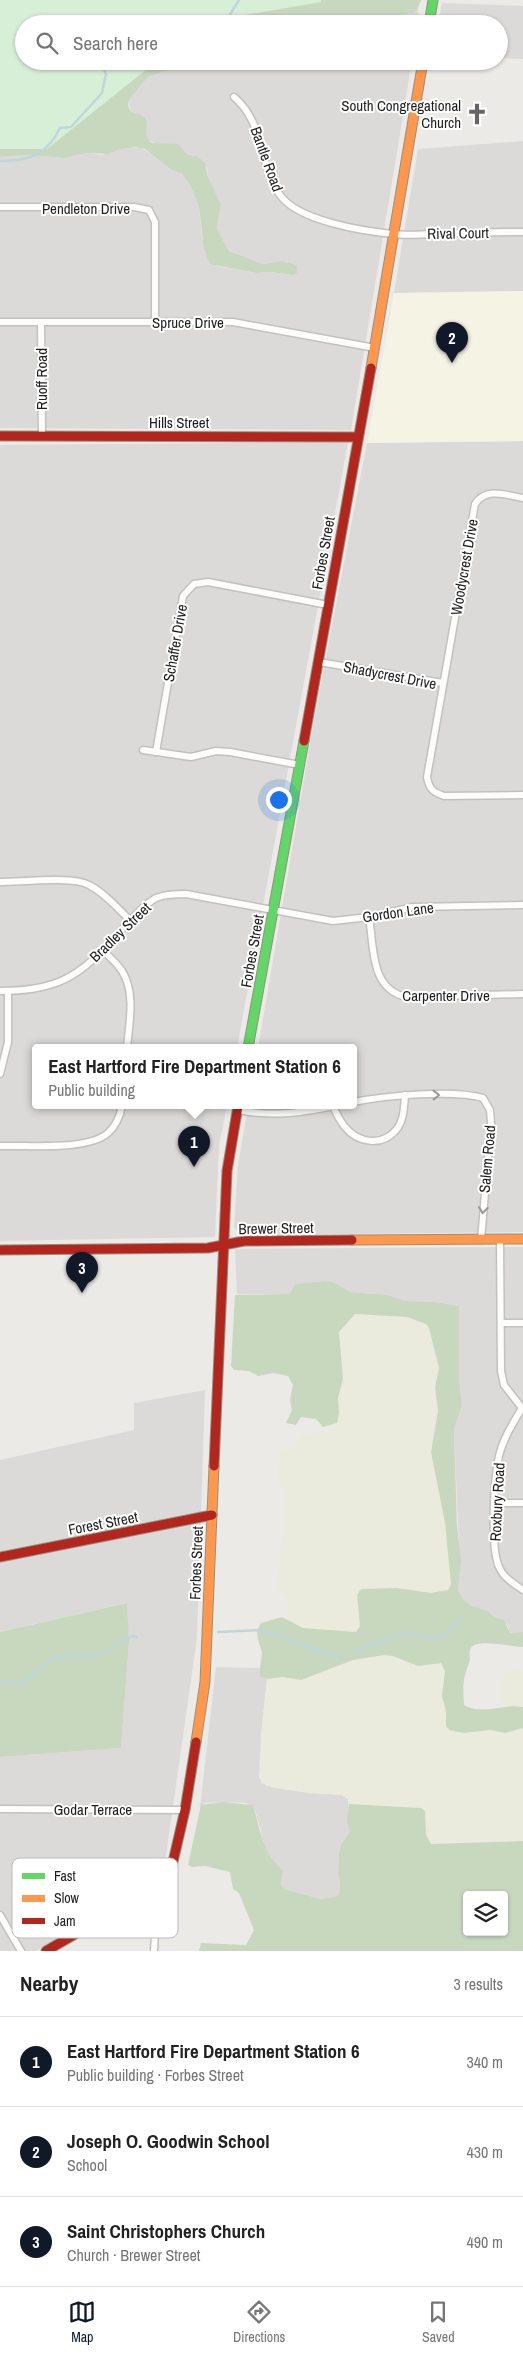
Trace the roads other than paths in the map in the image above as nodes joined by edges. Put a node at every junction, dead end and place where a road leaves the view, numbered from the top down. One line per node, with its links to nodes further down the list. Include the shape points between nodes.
1 (433, 0): 2 (main road)
2 (430, 15)
3 (421, 70): 7 (main road, Forbes Street)
4 (234, 97): 7 (street, Bantle Road, via 252,118 272,181 281,197 294,209 331,223)
5 (0, 208): 9 (street, Pendleton Drive, via 149,210 155,222)
6 (523, 232): 7 (street, Rival Court)
7 (394, 234): 11 (main road, Forbes Street)
8 (0, 322): 10 (street, Spruce Drive)
9 (155, 322): 10 (street, Spruce Drive); 11 (street, Spruce Drive, via 233,322)
10 (41, 323): 13 (street, Ruoff Road)
11 (375, 348): 14 (main road, Forbes Street)
12 (0, 436): 13 (main road, Hills Street)
13 (42, 436): 14 (main road, Hills Street)
14 (358, 437): 16 (main road, Forbes Street)
15 (523, 498): 18 (street, Woodycrest Drive, via 485,494 475,504)
16 (328, 604): 17 (main road, Forbes Street); 20 (street, Schaffer Drive, via 208,582 194,584 183,596)
17 (319, 662): 18 (street, Shadycrest Drive); 21 (main road, Forbes Street)
18 (443, 683): 22 (street, Shadycrest Drive, via 427,777 429,787 444,796)
19 (143, 750): 20 (street)
20 (156, 752): 21 (street, via 192,757 216,751 230,752)
21 (300, 765): 25 (main road, Forbes Street)
22 (523, 795)
23 (0, 882): 27 (street, via 75,881 87,884)
24 (523, 905): 26 (street, Gordon Lane, via 413,907)
25 (273, 910): 26 (street, Gordon Lane, via 333,921); 27 (street, Bradley Street, via 170,894 141,908); 32 (main road, Forbes Street)
26 (369, 916): 30 (street, Carpenter Drive, via 378,972 384,986 395,994 406,997)
27 (131, 920): 28 (street, Bradley Street)
28 (103, 950): 29 (street, Bradley Street, via 62,981 42,987); 31 (street, via 122,971 129,988)
29 (4, 991): 33 (street, via 8,1042)
30 (523, 994)
31 (127, 1044)
32 (249, 1044)
33 (0, 1074)
34 (405, 1096): 35 (street, Salem Road); 40 (street, via 397,1129 386,1138 370,1142 356,1137 344,1126); 43 (street, Salem Road, one-way to 43, via 471,1094 483,1098 490,1110)
35 (357, 1102)
36 (121, 1109): 41 (street, via 119,1120 107,1133 91,1142)
37 (238, 1109): 45 (main road, Forbes Street, via 227,1171)
38 (242, 1109): 39 (street, via 264,1115)
39 (318, 1109)
40 (336, 1109)
41 (0, 1146)
42 (523, 1239): 44 (main road, Brewer Street)
43 (481, 1240): 44 (main road, Brewer Street); 45 (main road, Brewer Street, via 244,1241)
44 (500, 1240): 47 (street, Roxbury Road)
45 (225, 1244): 46 (main road, Brewer Street, via 208,1248); 52 (main road, Forbes Street)
46 (0, 1250)
47 (502, 1323): 48 (street); 49 (street, Roxbury Road, via 504,1385)
48 (523, 1323)
49 (522, 1408): 50 (street, Roxbury Road, via 509,1429 500,1456)
50 (495, 1503): 51 (street); 54 (street, Roxbury Road, via 495,1549 499,1567 508,1580)
51 (523, 1503)
52 (212, 1515): 53 (main road, Forest Street); 56 (main road, Forbes Street, via 205,1682)
53 (0, 1557)
54 (523, 1590)
55 (0, 1809): 56 (street, Godar Terrace)
56 (185, 1810): 57 (main road, Forbes Street)
57 (173, 1858)
58 (0, 1915): 59 (street)
59 (12, 1936)
60 (13, 1938): 63 (street)
61 (69, 1938): 64 (main road, Forbes Street)
62 (155, 1938): 65 (street)
63 (21, 1951)
64 (46, 1951)
65 (154, 1951)

